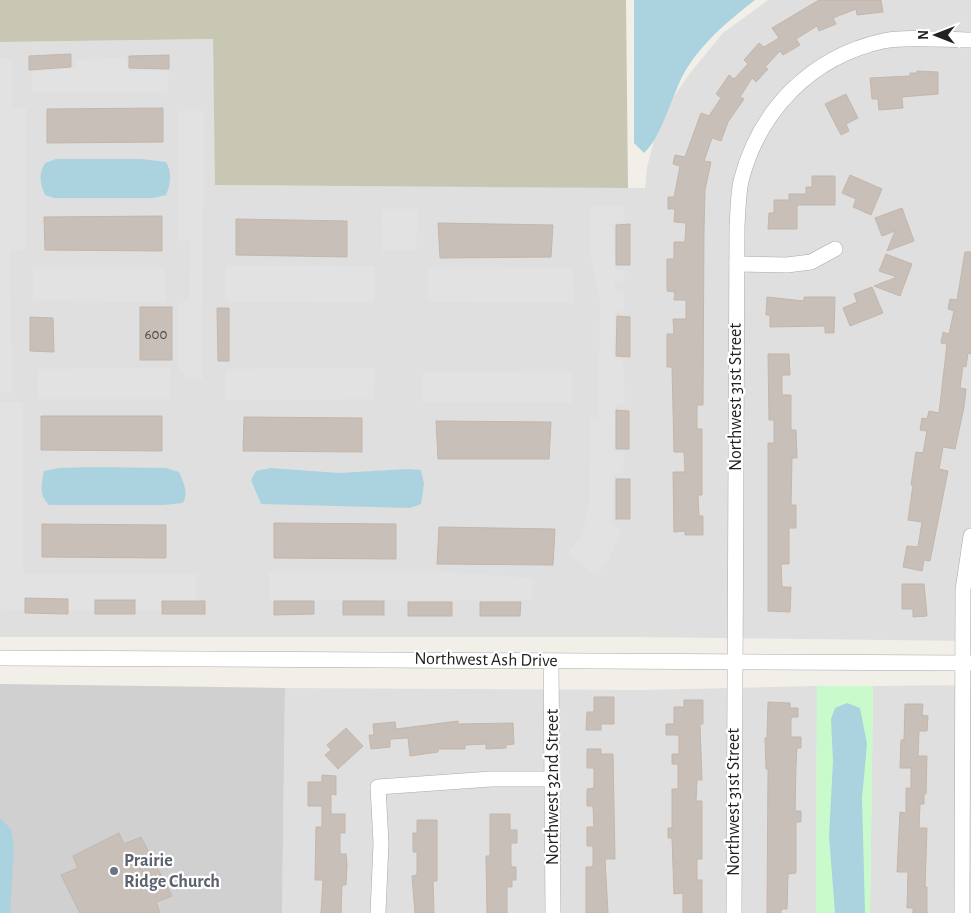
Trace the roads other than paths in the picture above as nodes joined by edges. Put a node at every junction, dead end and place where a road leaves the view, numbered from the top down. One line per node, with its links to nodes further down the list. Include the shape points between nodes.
1 (971, 40): 3 (street, Northwest 31st Street, via 884,41 855,50 798,81 757,134 741,182)
2 (835, 250): 3 (street, via 811,262 787,266)
3 (736, 264): 7 (street, Northwest 31st Street)
4 (971, 536): 8 (street, via 963,590)
5 (0, 658): 6 (street, Northwest Ash Drive)
6 (551, 661): 7 (street, Northwest Ash Drive); 9 (street, Northwest 32nd Street)
7 (735, 663): 8 (street, Northwest Ash Drive); 12 (street, Northwest 31st Street)
8 (967, 663): 13 (street)
9 (552, 779): 10 (street, via 491,779 378,788 382,843); 11 (street, Northwest 32nd Street)
10 (378, 913)
11 (553, 913)
12 (734, 913)
13 (962, 913)

